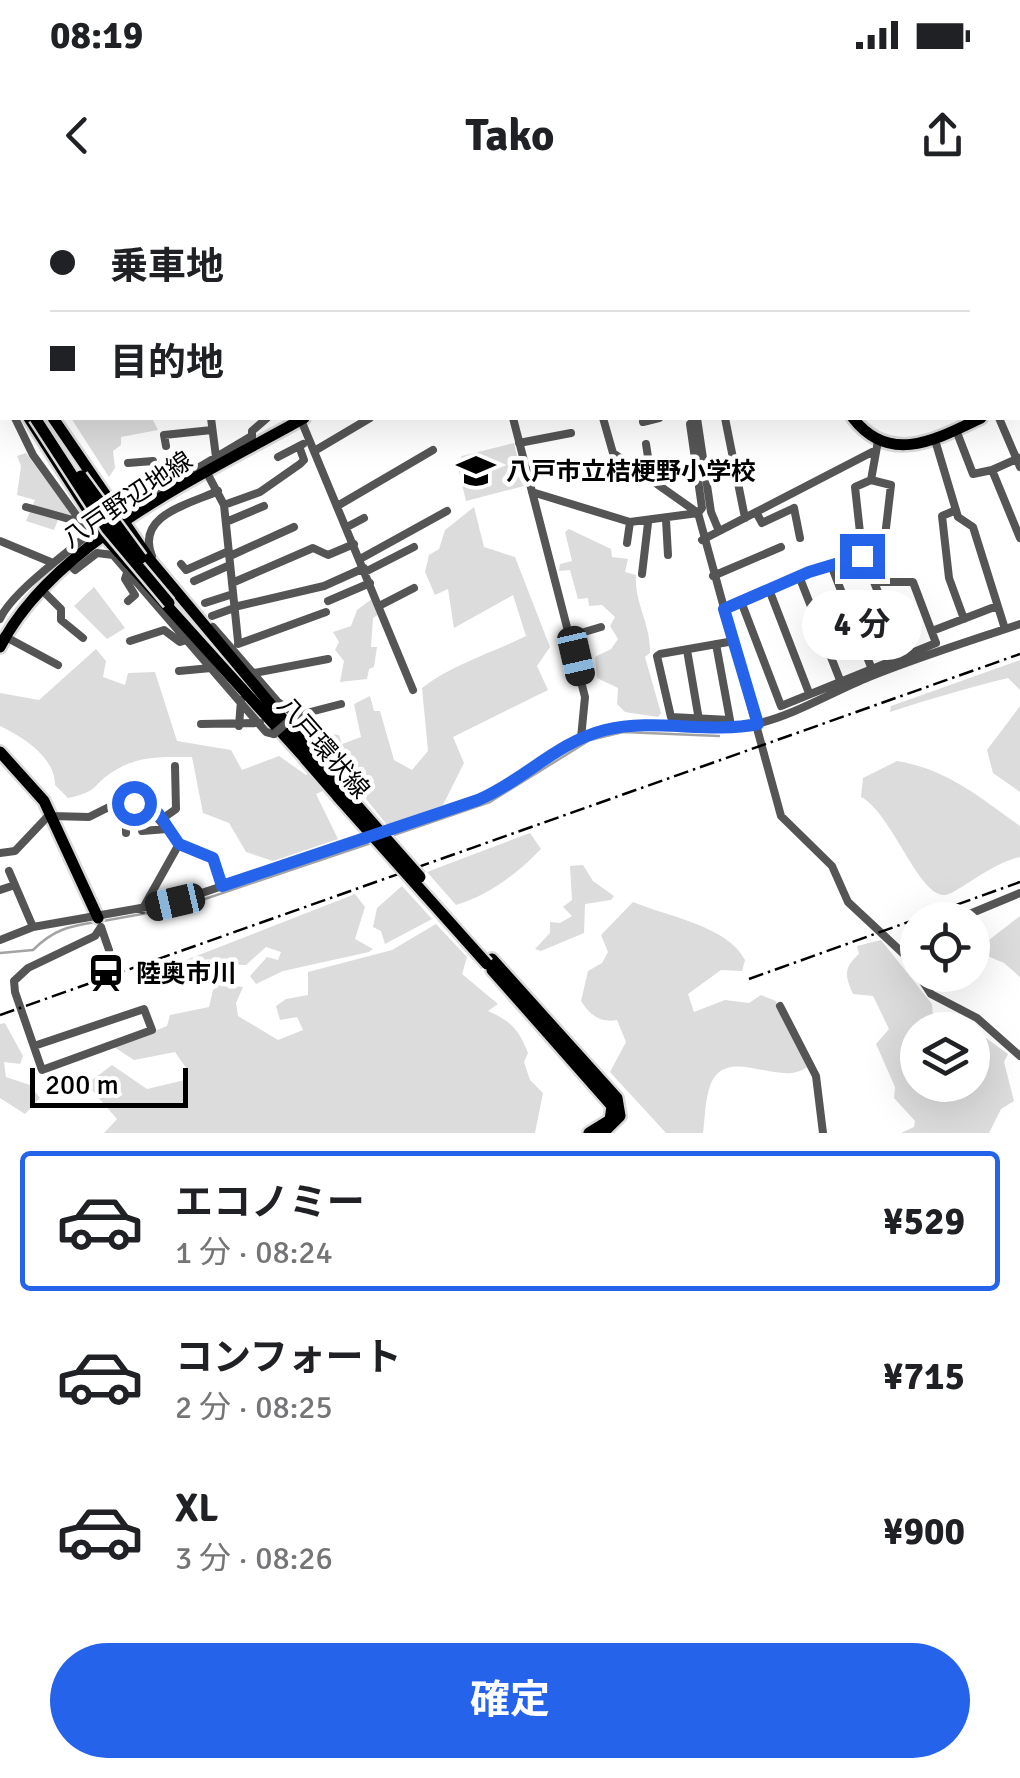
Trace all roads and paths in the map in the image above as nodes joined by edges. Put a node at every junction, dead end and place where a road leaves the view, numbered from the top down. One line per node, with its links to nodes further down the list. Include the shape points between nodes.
1 (16, 420): 64 (street, via 33,455)
2 (33, 420): 70 (main road)
3 (33, 420): 100 (main road, 八戸環状線, bridge, via 108,529)
4 (45, 420): 100 (main road, 八戸環状線, bridge)
5 (57, 420): 45 (street, via 114,503 134,506)
6 (57, 420): 65 (main road)
7 (210, 420): 22 (street)
8 (266, 420): 27 (street)
9 (298, 420): 27 (main road, 八戸野辺地線)
10 (303, 420): 25 (street)
11 (367, 420): 33 (street)
12 (513, 420): 28 (street)
13 (604, 420): 42 (street, via 613,453)
14 (651, 420): 21 (street)
15 (692, 420): 57 (street)
16 (692, 420): 69 (street)
17 (725, 420): 59 (street)
18 (855, 420): 32 (main road)
19 (977, 420): 23 (main road)
20 (1000, 420): 37 (street)
21 (643, 422)
22 (212, 430): 30 (street, via 164,435); 35 (street)
23 (956, 430): 26 (main road); 39 (street, via 974,474)
24 (571, 433): 28 (street)
25 (311, 439): 31 (street); 33 (street)
26 (935, 440): 32 (main road); 54 (street)
27 (253, 441): 35 (street); 40 (main road, 八戸野辺地線)
28 (519, 443): 41 (street)
29 (646, 444): 42 (street, via 650,470)
30 (166, 446)
31 (299, 446): 36 (street); 49 (street, via 300,464 260,492)
32 (877, 446): 44 (street); 48 (street)
33 (316, 450): 50 (street)
34 (433, 450): 50 (street)
35 (216, 457): 45 (street)
36 (278, 457)
37 (1019, 461): 39 (street)
38 (128, 463): 45 (street, via 153,461)
39 (992, 470): 72 (street)
40 (207, 473): 46 (street); 65 (main road, 八戸野辺地線)
41 (526, 474): 43 (street, via 561,467); 47 (street)
42 (642, 474): 57 (street)
43 (563, 478)
44 (871, 480): 68 (street, via 891,486); 80 (street, via 855,486)
45 (159, 491)
46 (218, 491): 49 (street); 127 (street, via 160,517 148,542 152,556)
47 (532, 492): 62 (street); 116 (street)
48 (791, 494): 53 (street); 56 (street)
49 (224, 505): 61 (street)
50 (338, 505): 67 (street)
51 (264, 506): 61 (street)
52 (26, 507): 64 (street)
53 (794, 508): 56 (street, via 762,522); 71 (street)
54 (956, 510): 105 (street, via 974,527); 110 (street, via 942,516 949,578)
55 (446, 511): 86 (street)
56 (756, 512): 59 (street)
57 (698, 513): 60 (street); 73 (street)
58 (364, 518): 67 (street)
59 (745, 518): 69 (street)
60 (666, 520): 63 (street); 79 (street)
61 (226, 522): 81 (street)
62 (630, 522): 63 (street); 75 (street)
63 (648, 522): 88 (street)
64 (86, 524): 82 (street, via 85,537)
65 (124, 525): 70 (main road, 八戸野辺地線); 149 (main road)
66 (294, 527): 81 (street)
67 (347, 527): 76 (street)
68 (886, 528)
69 (719, 531): 73 (street)
70 (105, 537): 83 (main road, 八戸野辺地線); 147 (main road)
71 (800, 538)
72 (1020, 538)
73 (702, 540): 89 (street)
74 (0, 541): 82 (street)
75 (627, 543)
76 (354, 544): 86 (street); 93 (street, via 328,555 313,548)
77 (414, 546): 86 (street)
78 (782, 547): 89 (street)
79 (668, 555)
80 (862, 556): 85 (street); 92 (street)
81 (229, 557): 84 (street, via 186,570); 91 (street); 93 (street)
82 (53, 564): 115 (street, via 13,598)
83 (69, 564): 87 (street, via 75,570 97,554 113,555); 96 (main road, 八戸野辺地線)
84 (180, 564)
85 (831, 565): 90 (street); 130 (street)
86 (363, 566): 94 (street); 106 (street, via 324,586)
87 (127, 574): 99 (street, via 135,595); 119 (street)
88 (642, 574)
89 (713, 576): 107 (street)
90 (800, 576): 97 (street); 134 (street)
91 (194, 581)
92 (874, 582): 114 (street, via 912,582); 126 (street)
93 (232, 583): 98 (street)
94 (370, 583): 101 (street); 104 (street)
95 (414, 588): 104 (street)
96 (41, 589): 115 (main road, 八戸野辺地線); 117 (street)
97 (770, 592): 103 (street); 136 (street)
98 (233, 594): 102 (street); 106 (street)
99 (128, 601)
100 (172, 601): 147 (main road, 八戸環状線); 149 (main road, 八戸環状線)
101 (328, 601)
102 (204, 603)
103 (742, 604): 107 (street); 136 (street, via 778,703)
104 (379, 606): 135 (street)
105 (997, 606): 110 (street); 113 (street)
106 (234, 608): 109 (street); 121 (street)
107 (724, 609): 122 (street)
108 (326, 612): 121 (street)
109 (212, 616)
110 (964, 619): 114 (street)
111 (1020, 624): 113 (street)
112 (600, 627): 116 (street)
113 (1005, 629): 143 (street)
114 (932, 631): 126 (street, via 936,643)
115 (2, 632): 129 (street)
116 (571, 636): 145 (street, via 585,697)
117 (83, 638)
118 (142, 638): 119 (street, via 164,630); 120 (street); 125 (street)
119 (187, 640): 131 (street)
120 (130, 641)
121 (238, 641): 127 (street)
122 (734, 641): 123 (street); 143 (street)
123 (716, 644): 124 (street); 140 (street, via 730,720)
124 (686, 650): 140 (street); 140 (street, via 657,660 671,717)
125 (144, 652)
126 (903, 654): 130 (street)
127 (238, 655): 133 (street)
128 (328, 659): 133 (street)
129 (58, 665)
130 (871, 667): 134 (street)
131 (211, 668): 132 (street); 137 (street)
132 (179, 671)
133 (254, 673): 139 (street)
134 (840, 680): 136 (street)
135 (412, 690)
136 (810, 693)
137 (241, 700): 141 (street); 144 (street)
138 (341, 704): 139 (street)
139 (293, 718): 141 (street, bridge, via 274,734)
140 (699, 720)
141 (260, 723): 144 (street)
142 (201, 724): 144 (street)
143 (758, 724): 145 (street, via 622,727); 170 (street, via 781,816 832,866 848,902)
144 (239, 726)
145 (581, 738): 161 (street, via 478,800)
146 (0, 752): 152 (main road, via 28,778)
147 (310, 764): 150 (main road, 八戸環状線)
148 (175, 766): 153 (street, via 176,809)
149 (324, 768): 150 (main road, 八戸環状線)
150 (342, 796): 171 (main road, 八戸環状線, bridge)
151 (126, 802): 152 (street, via 89,817); 153 (street); 156 (street)
152 (52, 815): 158 (street, via 15,851); 166 (main road)
153 (162, 819): 154 (street)
154 (167, 829): 155 (street); 157 (street)
155 (142, 831)
156 (126, 832)
157 (179, 844): 161 (street, via 213,858); 165 (street)
158 (0, 853)
159 (9, 872): 160 (street)
160 (15, 885): 162 (street); 167 (street)
161 (222, 886): 165 (street)
162 (0, 890)
163 (1020, 892): 164 (street)
164 (990, 905)
165 (142, 910): 166 (street)
166 (100, 923): 167 (street); 169 (street); 172 (street, via 95,936 28,968)
167 (34, 927): 168 (street)
168 (0, 940)
169 (109, 950)
170 (900, 950)
171 (490, 962): 178 (main road, 八戸環状線, via 612,1106 610,1120); 179 (main road, 八戸環状線, via 617,1098 620,1116)
172 (14, 988): 174 (street); 176 (street)
173 (930, 992): 177 (street, via 977,1018)
174 (0, 993)
175 (780, 1006): 180 (street, via 816,1076)
176 (34, 1046): 176 (street, via 42,1070 152,1030 144,1008)
177 (1020, 1056)
178 (590, 1133)
179 (603, 1133)
180 (823, 1133)

